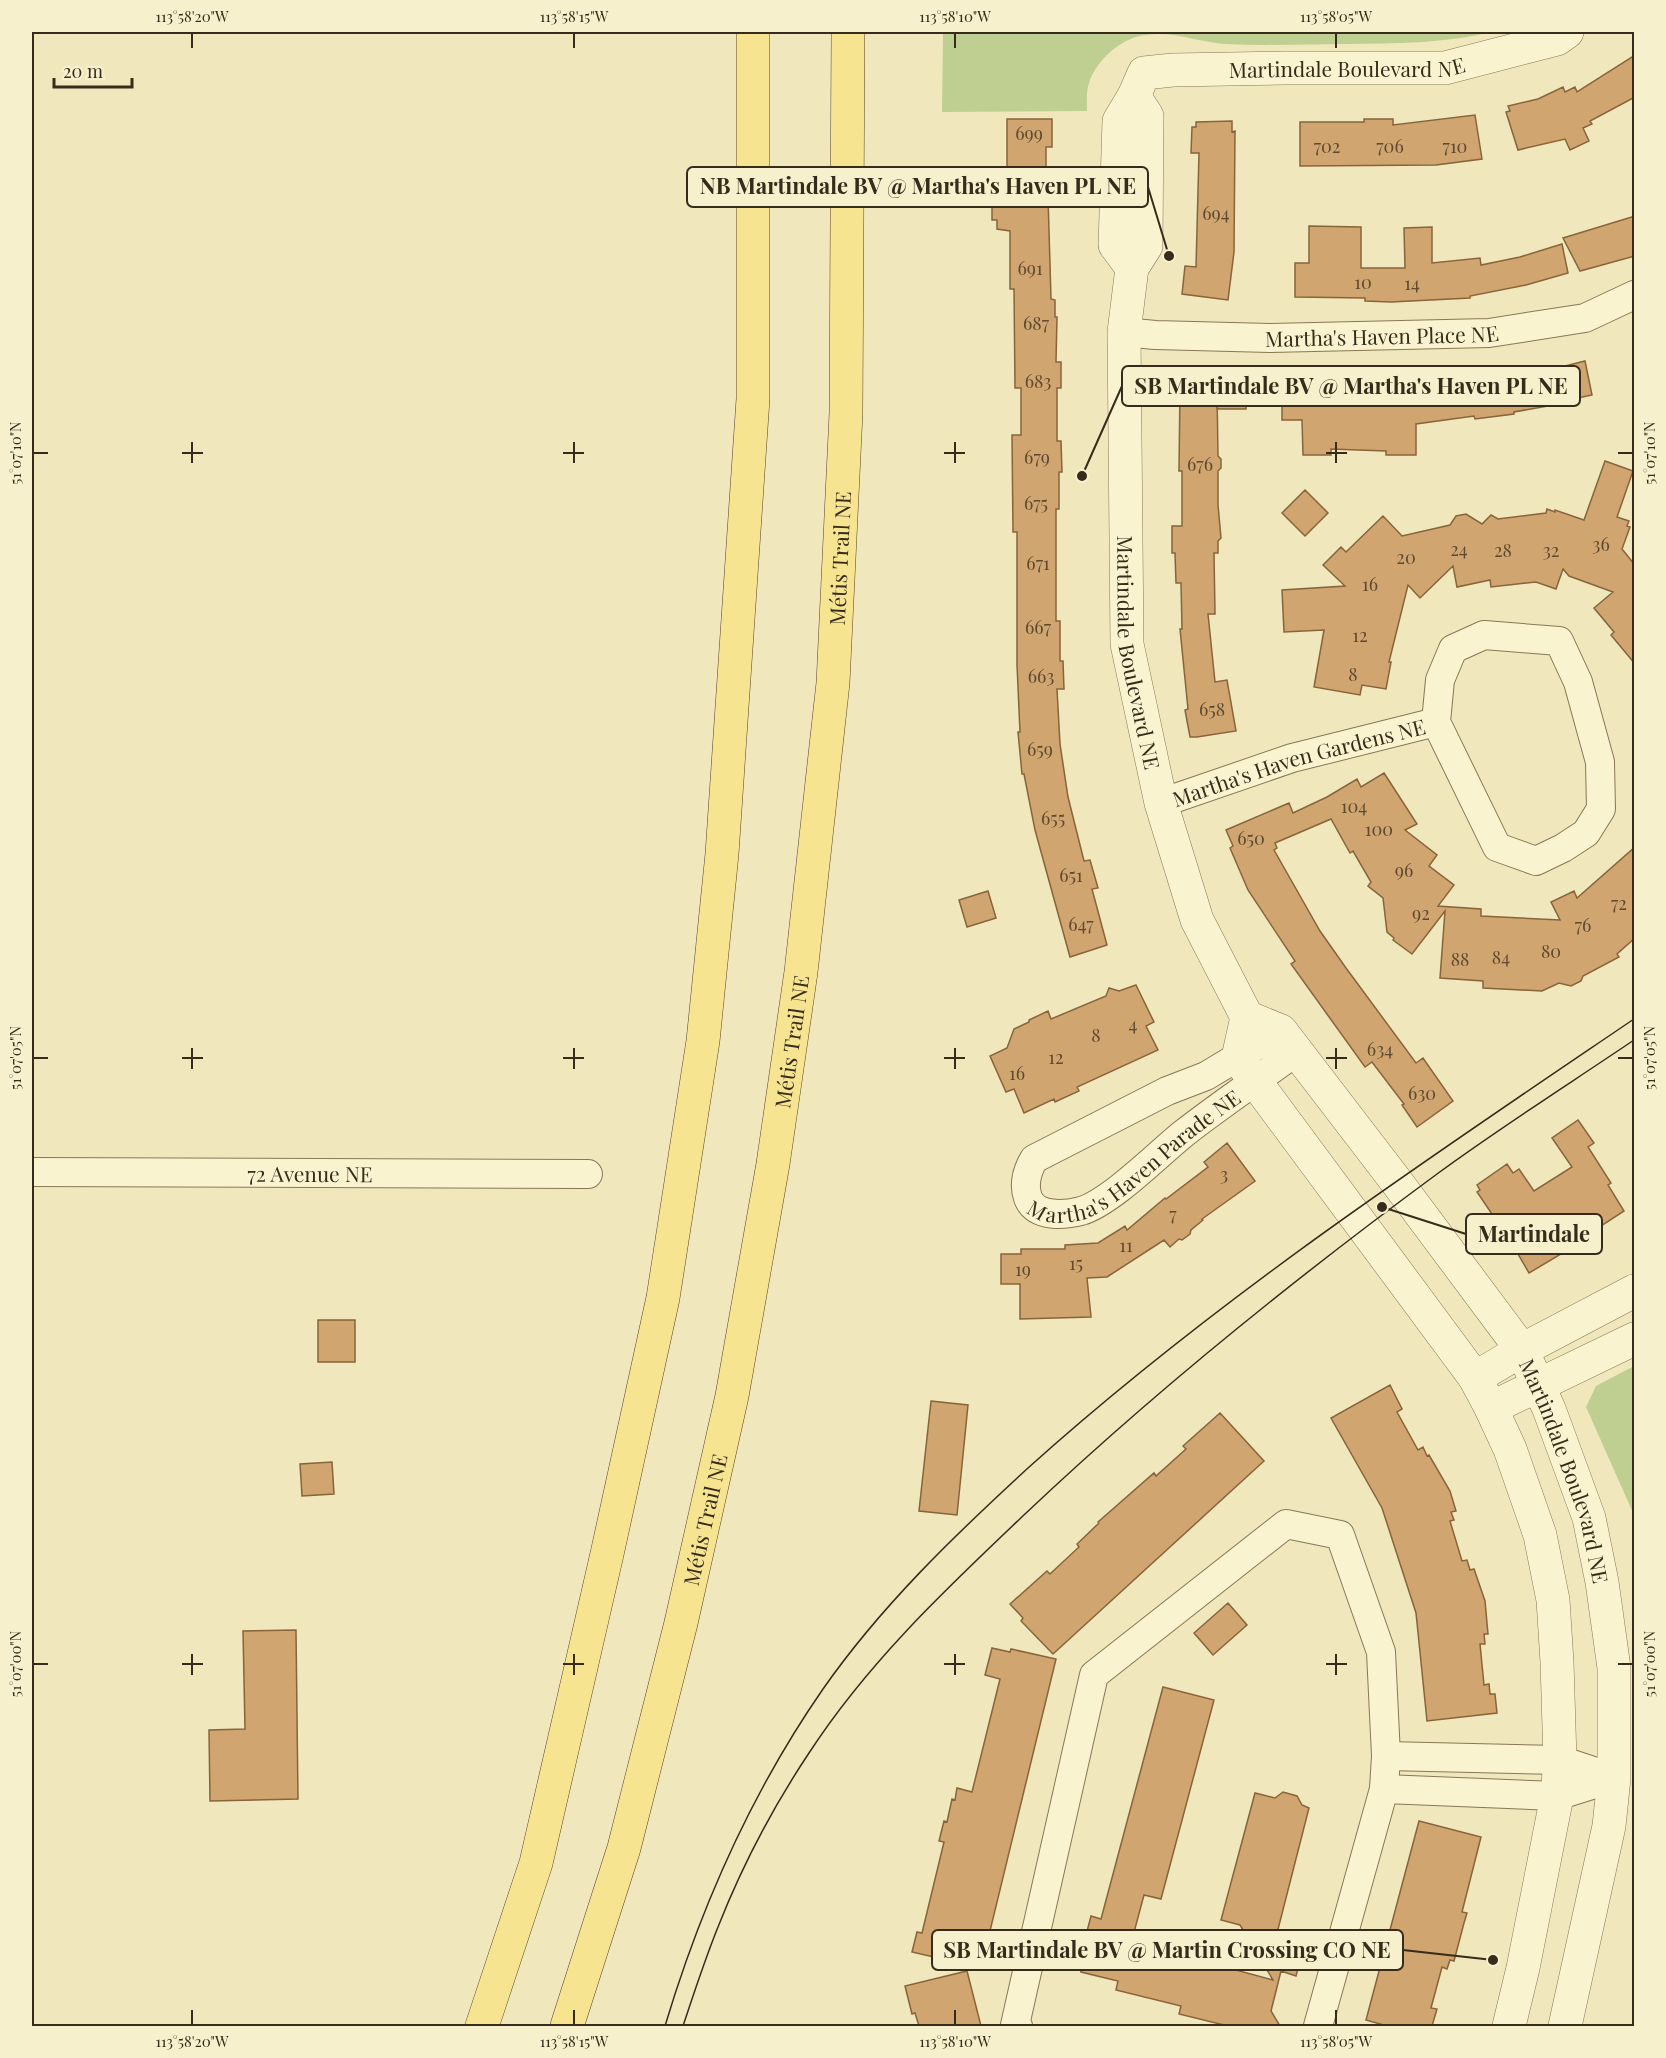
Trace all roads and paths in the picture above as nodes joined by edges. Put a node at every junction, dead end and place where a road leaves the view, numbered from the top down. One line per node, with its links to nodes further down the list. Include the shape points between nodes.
1 (753, 32): 24 (main road, via 753,399 722,854 703,1041 663,1298 605,1565 536,1863)
2 (848, 32): 25 (main road, Métis Trail NE, via 846,413 835,636 801,972 773,1164 732,1396 681,1623 624,1848)
3 (1567, 32): 5 (street, Martindale Boulevard NE, via 1557,39 1445,68 1252,68 1144,73 1119,121 1115,246 1132,268)
4 (1635, 295): 5 (street, Martha's Haven Place NE, via 1585,318 1489,333 1270,338)
5 (1124, 332): 7 (street, Martindale Boulevard NE, via 1127,644)
6 (1436, 722): 6 (street, Martha's Haven Gardens NE, via 1440,680 1453,649 1484,635 1559,641 1578,682 1600,762 1601,809 1586,833 1536,861 1497,847); 7 (street, Martha's Haven Gardens NE, via 1292,758)
7 (1161, 803): 8 (street, Martindale Boulevard NE, via 1197,920)
8 (1247, 1017): 9 (street); 10 (street)
9 (1289, 1041): 10 (street, Martha's Haven Parade NE); 15 (street, Martindale Boulevard NE)
10 (1247, 1070): 10 (street, Martha's Haven Parade NE, via 1206,1076 1167,1091 1034,1159 1026,1179 1031,1203 1045,1213 1064,1214 1102,1200 1184,1133); 16 (street, Martindale Boulevard NE)
11 (32, 1172): 12 (street, 72 Avenue NE)
12 (588, 1174)
13 (1635, 1292): 15 (street)
14 (1635, 1339): 17 (street)
15 (1522, 1350): 16 (street); 17 (street, Martindale Boulevard NE)
16 (1475, 1377): 18 (street, Martindale Boulevard NE)
17 (1538, 1384): 18 (street); 21 (street, Martindale Boulevard NE, via 1590,1518 1614,1668)
18 (1491, 1408): 20 (street, Martindale Boulevard NE, via 1540,1535 1553,1600)
19 (1386, 1756): 20 (street); 22 (street); 26 (street, via 1381,1652 1340,1535 1286,1524 1094,1676 1017,2014)
20 (1560, 1760): 21 (street); 23 (street, Martindale Boulevard NE)
21 (1614, 1778): 23 (street); 29 (street, Martindale Boulevard NE, via 1609,1826)
22 (1384, 1789): 23 (street); 27 (street)
23 (1557, 1796): 28 (street, Martindale Boulevard NE)
24 (482, 2026)
25 (567, 2026)
26 (1018, 2026)
27 (1318, 2026)
28 (1509, 2026)
29 (1565, 2026)

